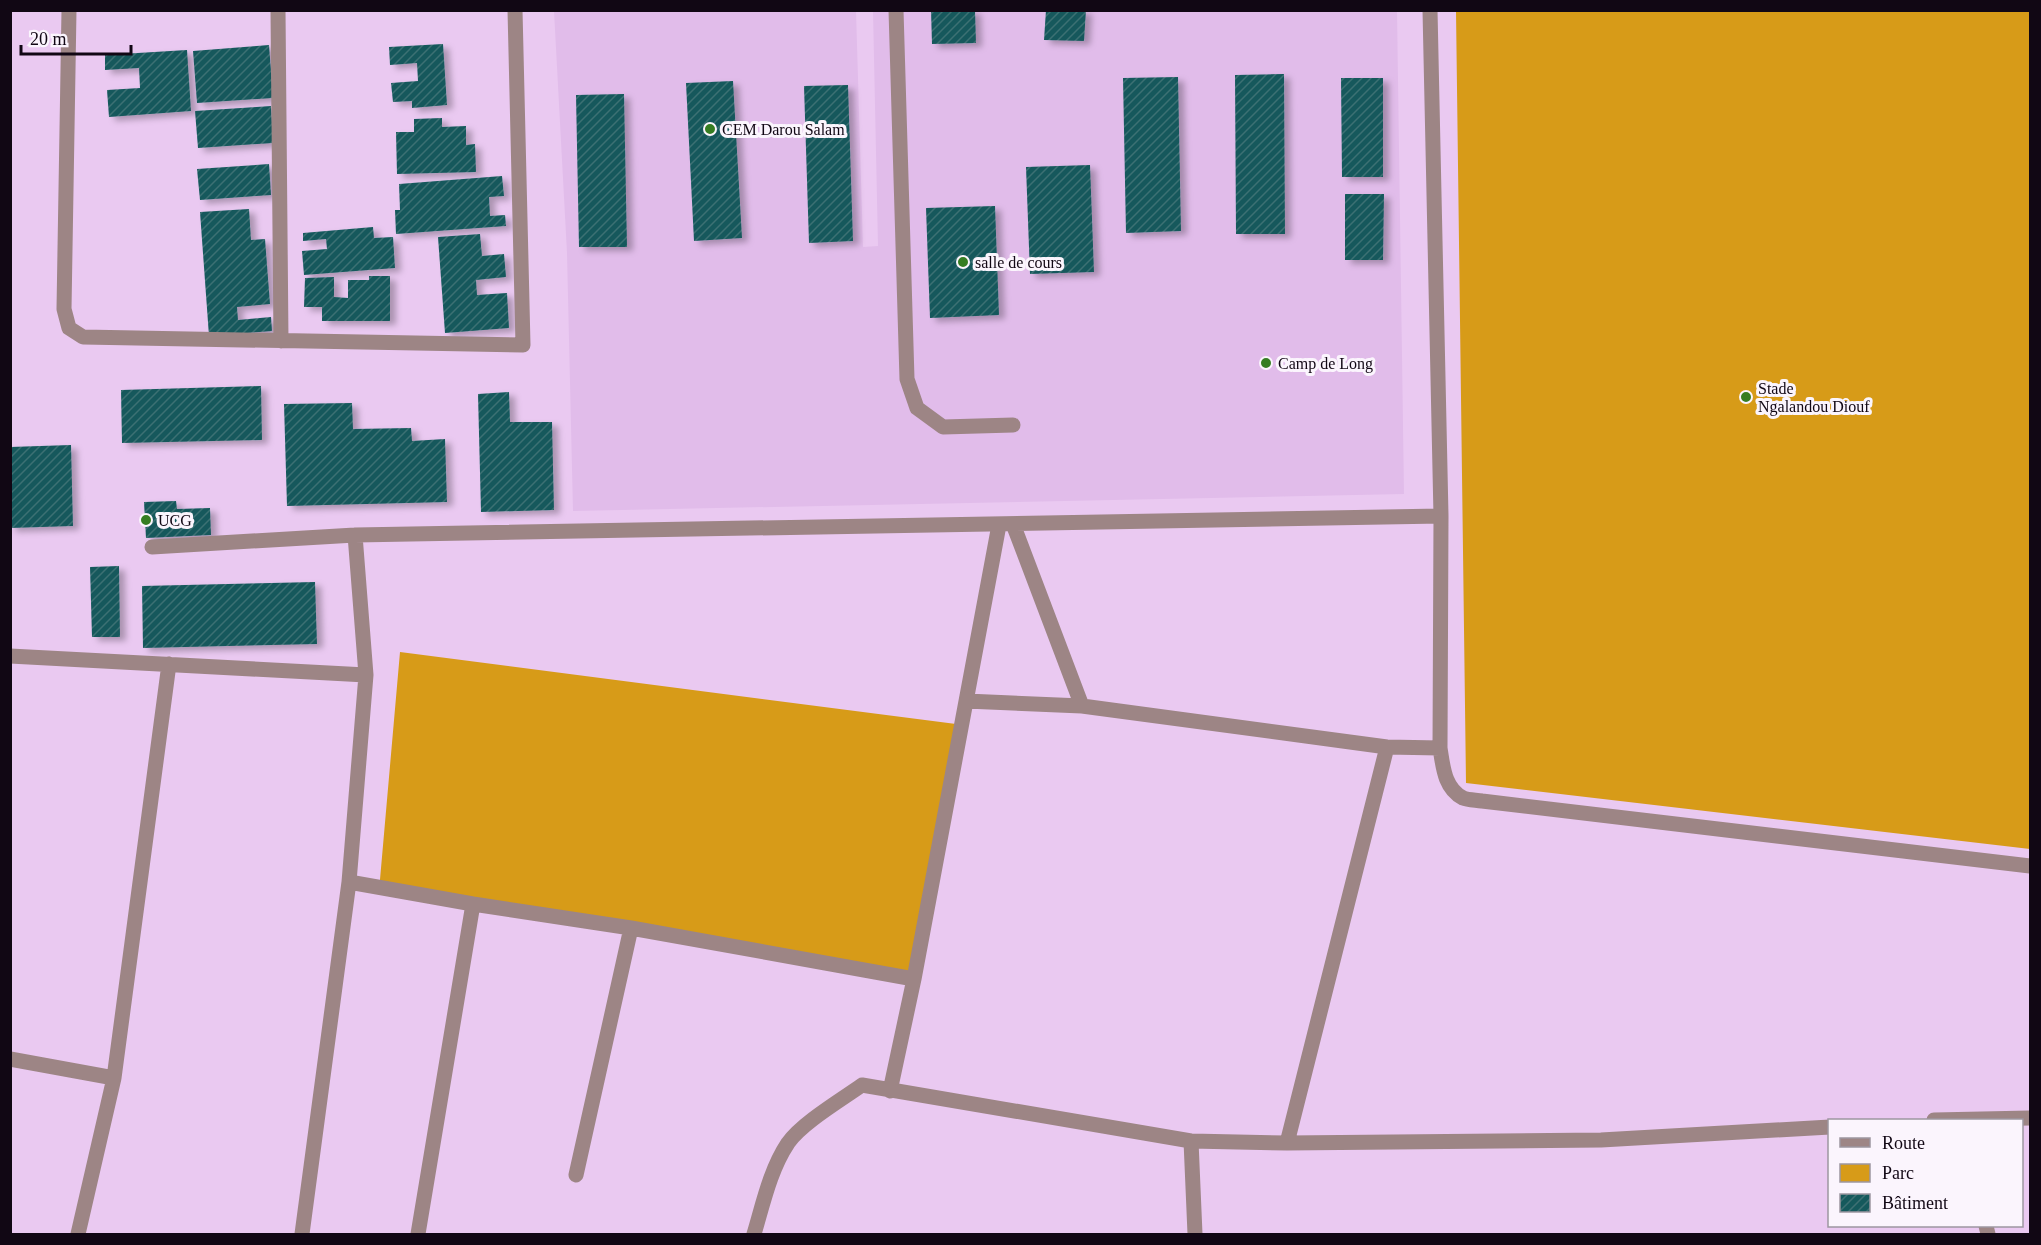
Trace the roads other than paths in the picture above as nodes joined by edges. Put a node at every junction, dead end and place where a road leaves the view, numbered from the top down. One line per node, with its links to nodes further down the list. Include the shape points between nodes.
1 (69, 10): 6 (street, via 64,309 69,328 83,337)
2 (278, 10): 6 (street)
3 (515, 10): 6 (street, via 523,345)
4 (896, 10): 7 (street, via 907,379 916,408 943,427)
5 (1430, 10): 8 (street)
6 (281, 341)
7 (1013, 426)
8 (1441, 516): 9 (street); 18 (street)
9 (1006, 525): 10 (street); 15 (street); 16 (street)
10 (355, 535): 11 (street); 14 (street)
11 (152, 547)
12 (10, 656): 13 (street)
13 (169, 664): 14 (street); 25 (street)
14 (366, 675): 20 (street)
15 (966, 701): 16 (street); 23 (street)
16 (1082, 706): 17 (street)
17 (1387, 747): 18 (street); 31 (street)
18 (1440, 748): 19 (street, via 1448,784 1463,798)
19 (2031, 866)
20 (349, 882): 21 (street); 34 (street)
21 (473, 904): 22 (street); 35 (street)
22 (631, 928): 23 (street); 32 (street)
23 (914, 980): 26 (street)
24 (10, 1059): 25 (street)
25 (114, 1078): 33 (street)
26 (890, 1092): 30 (street); 36 (street, via 862,1085 789,1142 774,1168)
27 (2031, 1118): 28 (street)
28 (2000, 1119)
29 (1828, 1126): 31 (street, via 1601,1140)
30 (1191, 1141): 31 (street); 37 (street)
31 (1287, 1143)
32 (576, 1175)
33 (78, 1234)
34 (302, 1234)
35 (418, 1234)
36 (754, 1234)
37 (1195, 1234)

